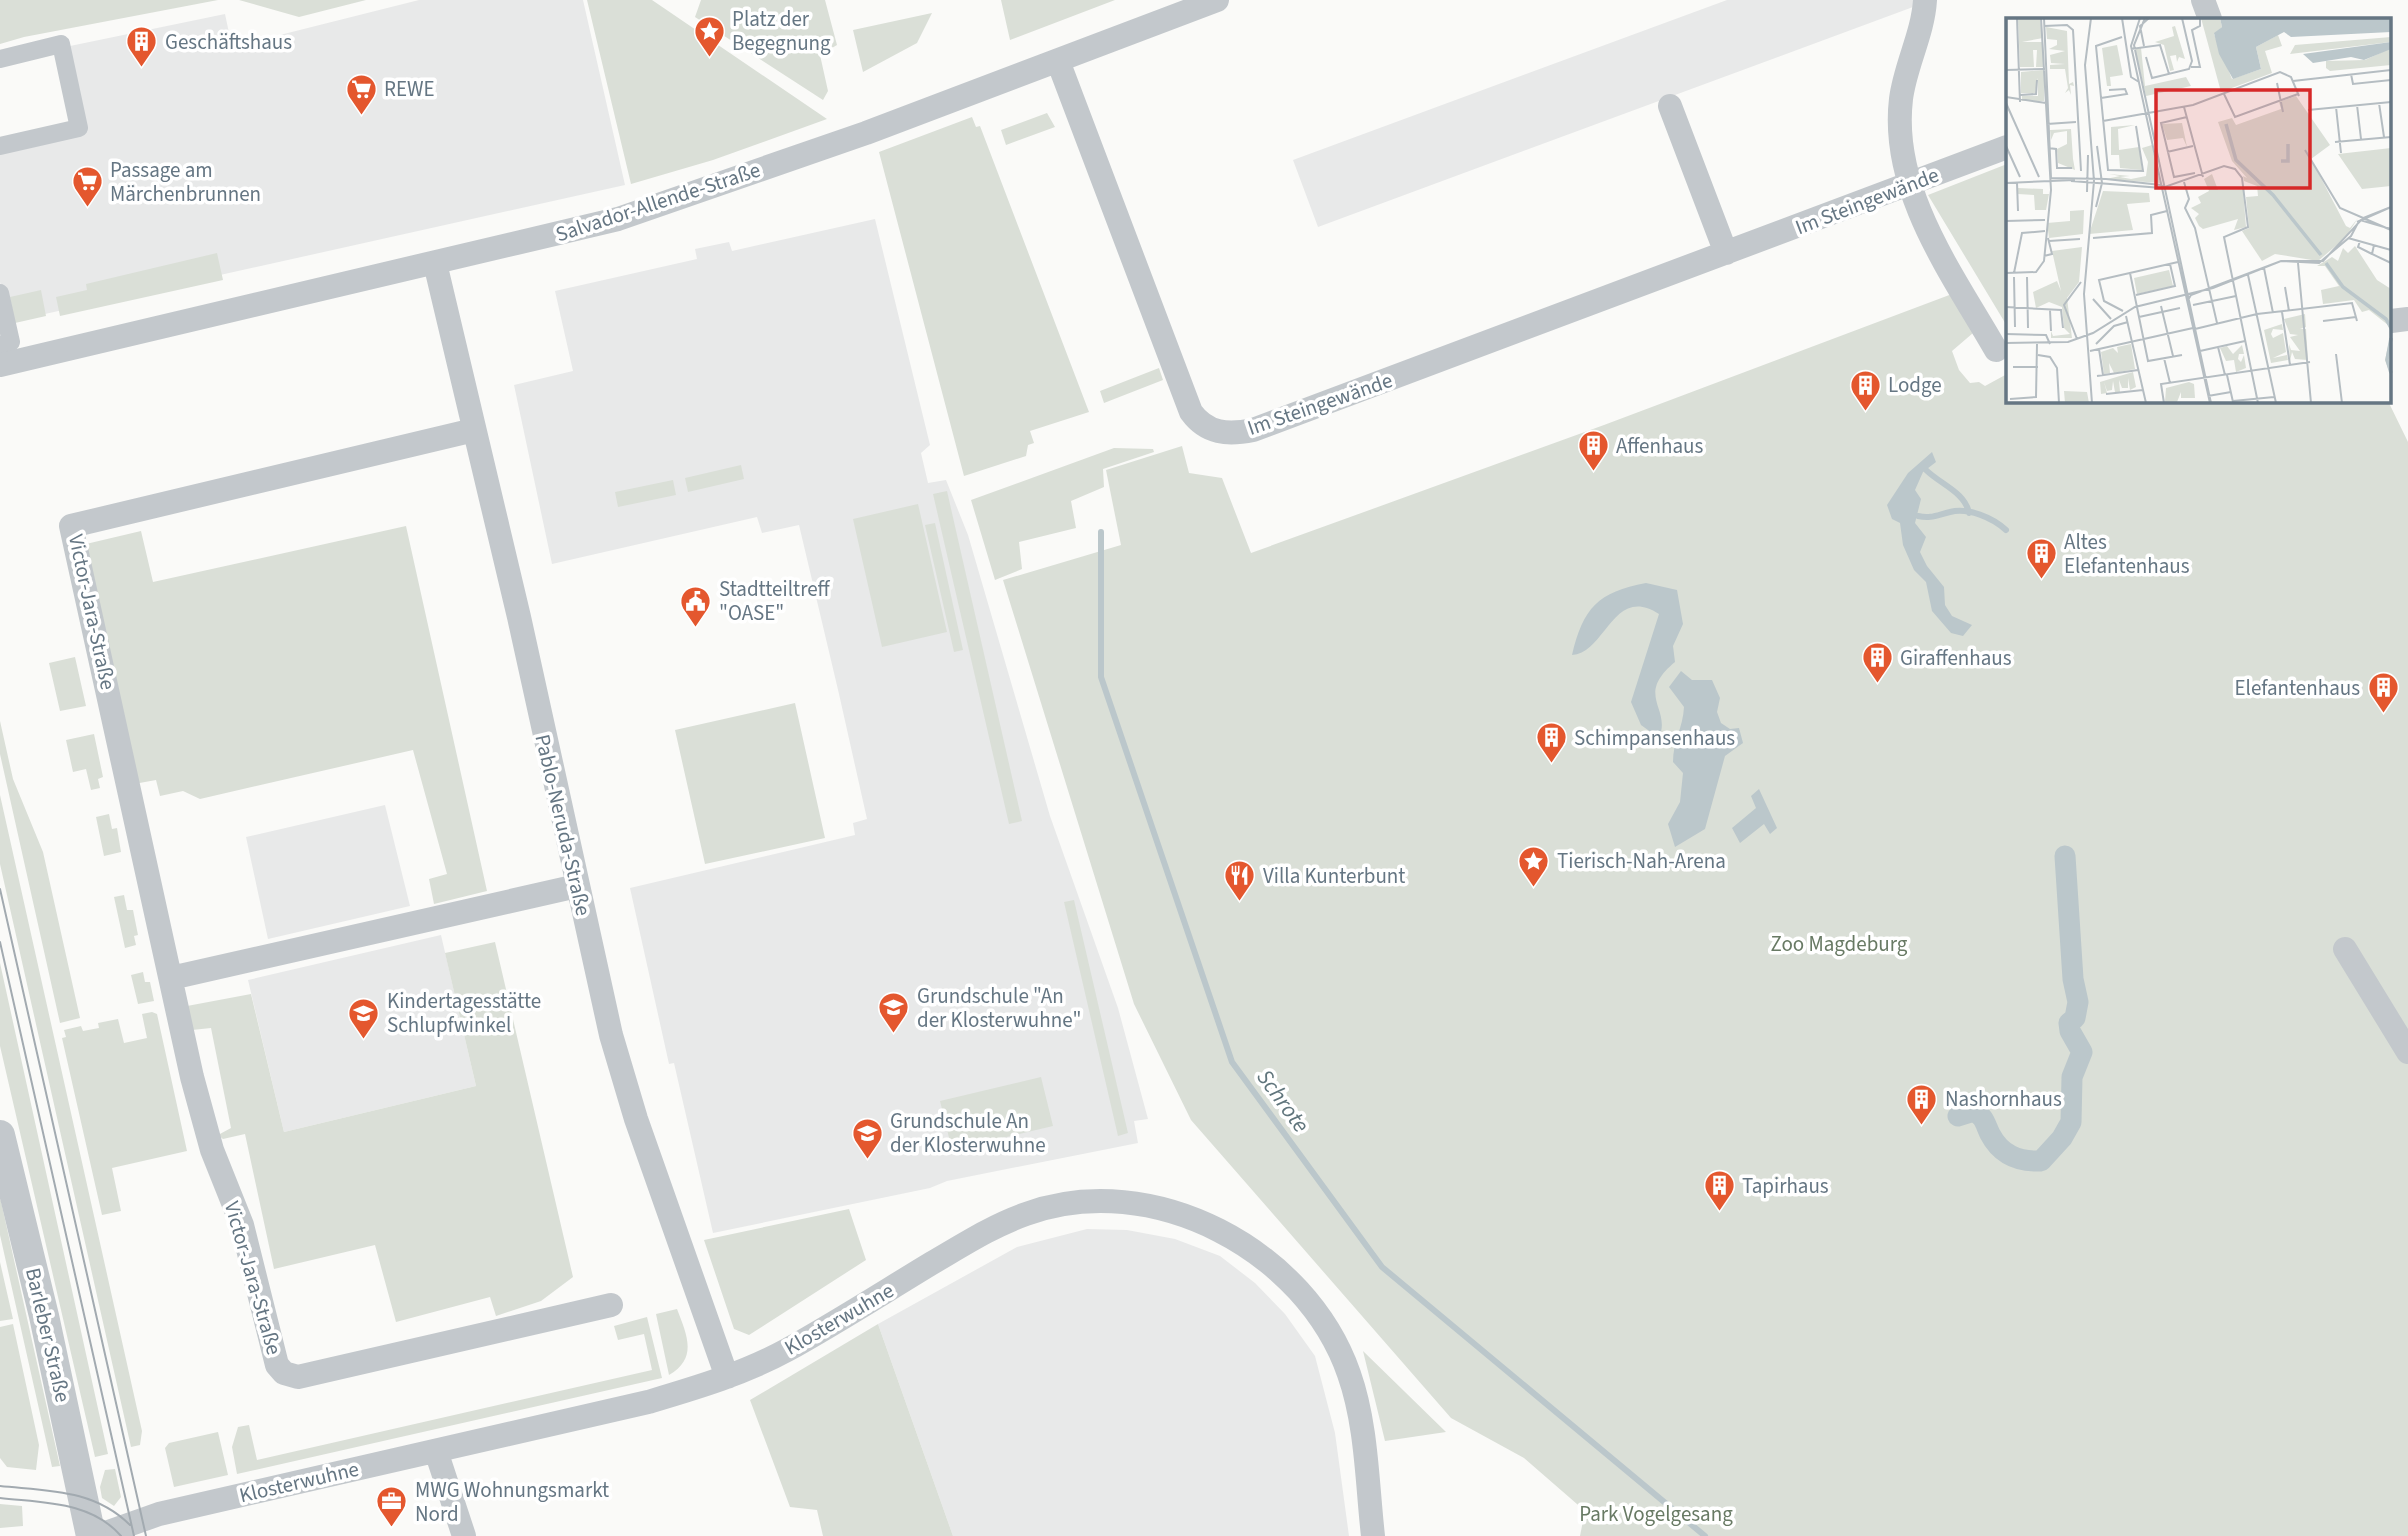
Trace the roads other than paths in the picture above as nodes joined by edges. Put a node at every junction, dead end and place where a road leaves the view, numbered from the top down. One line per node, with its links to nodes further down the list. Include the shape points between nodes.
1 (1217, 0): 6 (street, Salvador-Allende-Straße)
2 (1925, 0): 10 (street, via 1900,113)
3 (2203, 0): 4 (street)
4 (2210, 18)
5 (0, 59): 8 (street, via 61,44 79,128)
6 (1058, 61): 11 (street, Im Steingewände, via 1191,412 1215,431 1253,430); 12 (street, Salvador-Allende-Straße, via 618,219)
7 (1670, 106): 11 (street)
8 (0, 146)
9 (2006, 147): 10 (street, Im Steingewände)
10 (1911, 186): 11 (street, Im Steingewände); 15 (street, via 1921,215)
11 (1726, 253)
12 (435, 263): 16 (street, Salvador-Allende-Straße); 17 (street, Pablo-Neruda-Straße)
13 (0, 293): 14 (street, via 11,342)
14 (0, 345)
15 (1996, 350)
16 (0, 365)
17 (474, 430): 18 (street, Pablo-Neruda-Straße); 20 (street, Victor-Jara-Straße, via 71,526)
18 (577, 886): 20 (street); 24 (street, Pablo-Neruda-Straße, via 611,1035 636,1119)
19 (2344, 949): 21 (street)
20 (171, 978): 23 (street, Victor-Jara-Straße, via 202,1114 243,1225 275,1359 284,1373 300,1376)
21 (2408, 1052)
22 (0, 1135): 26 (street, Barleber Straße)
23 (611, 1305)
24 (727, 1377): 25 (street, Klosterwuhne, via 648,1402); 29 (street, Klosterwuhne, via 786,1351 975,1238 1026,1214 1087,1203 1161,1209 1205,1223 1252,1249 1290,1282 1331,1335 1358,1407)
25 (436, 1451): 27 (street, Klosterwuhne, via 159,1514); 28 (street)
26 (91, 1536)
27 (97, 1536)
28 (464, 1536)
29 (1373, 1536)

